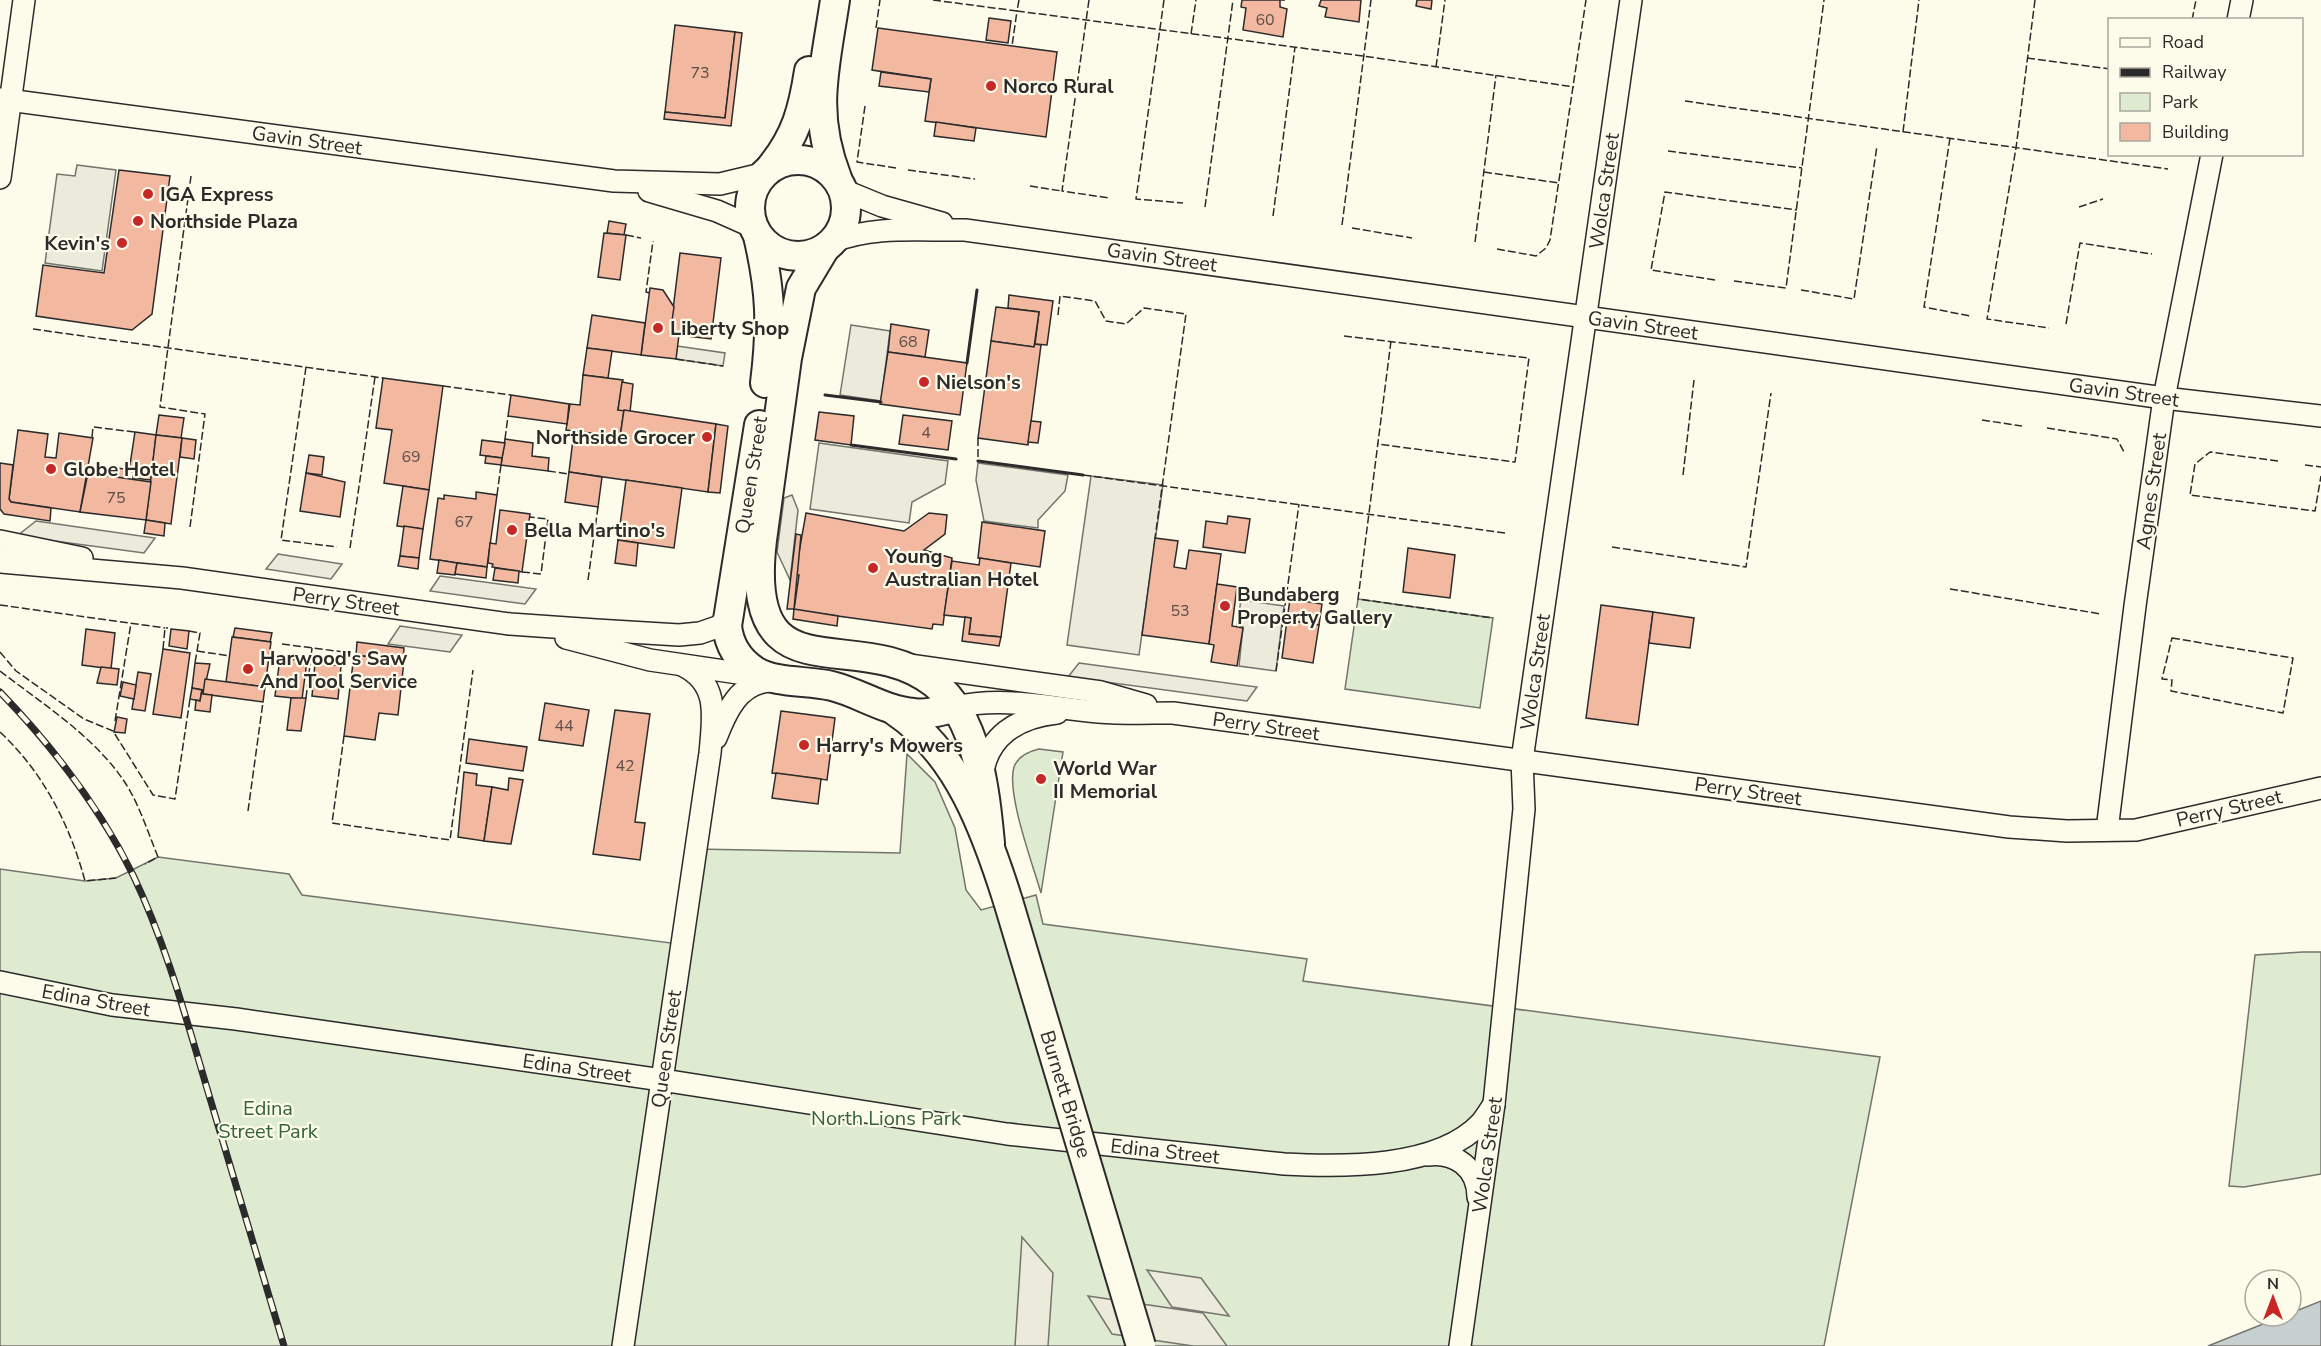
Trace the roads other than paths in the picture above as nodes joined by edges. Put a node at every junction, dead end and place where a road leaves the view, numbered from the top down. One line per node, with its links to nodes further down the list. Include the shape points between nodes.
1 (24, 0): 7 (street)
2 (819, 0): 9 (main road, via 796,128 788,146)
3 (835, 0): 12 (main road, via 821,95 822,131)
4 (1631, 0): 16 (street, Wolca Street)
5 (2242, 0): 6 (street)
6 (2238, 18)
7 (5, 100): 10 (street); 11 (street, Gavin Street)
8 (2212, 156): 17 (street, Agnes Street)
9 (767, 171): 11 (street, Gavin Street, via 720,184); 12 (main road, via 784,161 806,160 826,168); 14 (main road, via 750,199)
10 (0, 178)
11 (614, 181): 14 (street, Gavin Street, via 694,204)
12 (840, 184): 13 (street, Gavin Street, via 882,206); 15 (main road, via 847,204 846,218)
13 (965, 230): 15 (street, Gavin Street, via 879,231 852,234); 16 (street, Gavin Street)
14 (755, 231): 15 (main road, via 782,254 811,254); 22 (main road, Queen Street, via 769,280 771,335)
15 (829, 245): 24 (main road, Queen Street, via 801,288 787,358 759,571 761,600 771,624 786,641)
16 (1586, 317): 17 (street, Gavin Street); 33 (street, Wolca Street)
17 (2164, 398): 18 (street, Gavin Street); 36 (street, Agnes Street)
18 (2321, 416)
19 (0, 541): 21 (street, Perry Street)
20 (0, 562): 21 (street, Perry Street)
21 (182, 578): 23 (street, Perry Street)
22 (728, 615): 23 (street, Perry Street, via 714,630 679,635); 27 (main road, Queen Street, via 728,635 738,656 757,672)
23 (510, 624): 26 (street, Perry Street)
24 (809, 650): 25 (main road, Perry Street); 27 (main road, via 797,653 789,666 792,674)
25 (898, 663): 28 (main road, Burnett Bridge, via 934,683); 31 (street, Perry Street, via 1101,692)
26 (684, 666): 27 (street, Perry Street); 32 (street, Queen Street, via 701,677 710,694)
27 (788, 680): 29 (main road, Perry Street, via 856,692); 32 (street, Queen Street, via 758,682 742,693 723,719)
28 (955, 707): 29 (main road, Perry Street, via 926,714); 30 (street, Perry Street, via 1006,701); 34 (main road, Burnett Bridge, via 966,728)
29 (892, 709): 37 (main road, Burnett Bridge, via 925,734 948,762)
30 (1099, 712): 31 (street, Perry Street); 34 (street, via 1040,715 1012,725 987,757)
31 (1173, 713): 33 (street, Perry Street)
32 (710, 753): 39 (street, Queen Street)
33 (1522, 760): 36 (street, Perry Street, via 2009,827); 40 (street, Wolca Street, via 1524,809)
34 (982, 780): 37 (main road, Burnett Bridge)
35 (2321, 788): 36 (street, Perry Street, via 2136,830)
36 (2107, 830)
37 (990, 843): 44 (main road, Burnett Bridge, bridge)
38 (0, 982): 39 (street, Edina Street, via 112,1005)
39 (662, 1080): 41 (street, Edina Street, via 1007,1134 1284,1164 1339,1165); 43 (street, Queen Street)
40 (1494, 1104): 41 (street, Edina Street, via 1481,1123 1467,1134 1442,1148); 42 (street, Wolca Street)
41 (1415, 1156): 42 (street, via 1435,1154 1461,1161 1476,1178)
42 (1479, 1213): 45 (street, Wolca Street)
43 (623, 1346)
44 (1141, 1346)
45 (1460, 1346)

